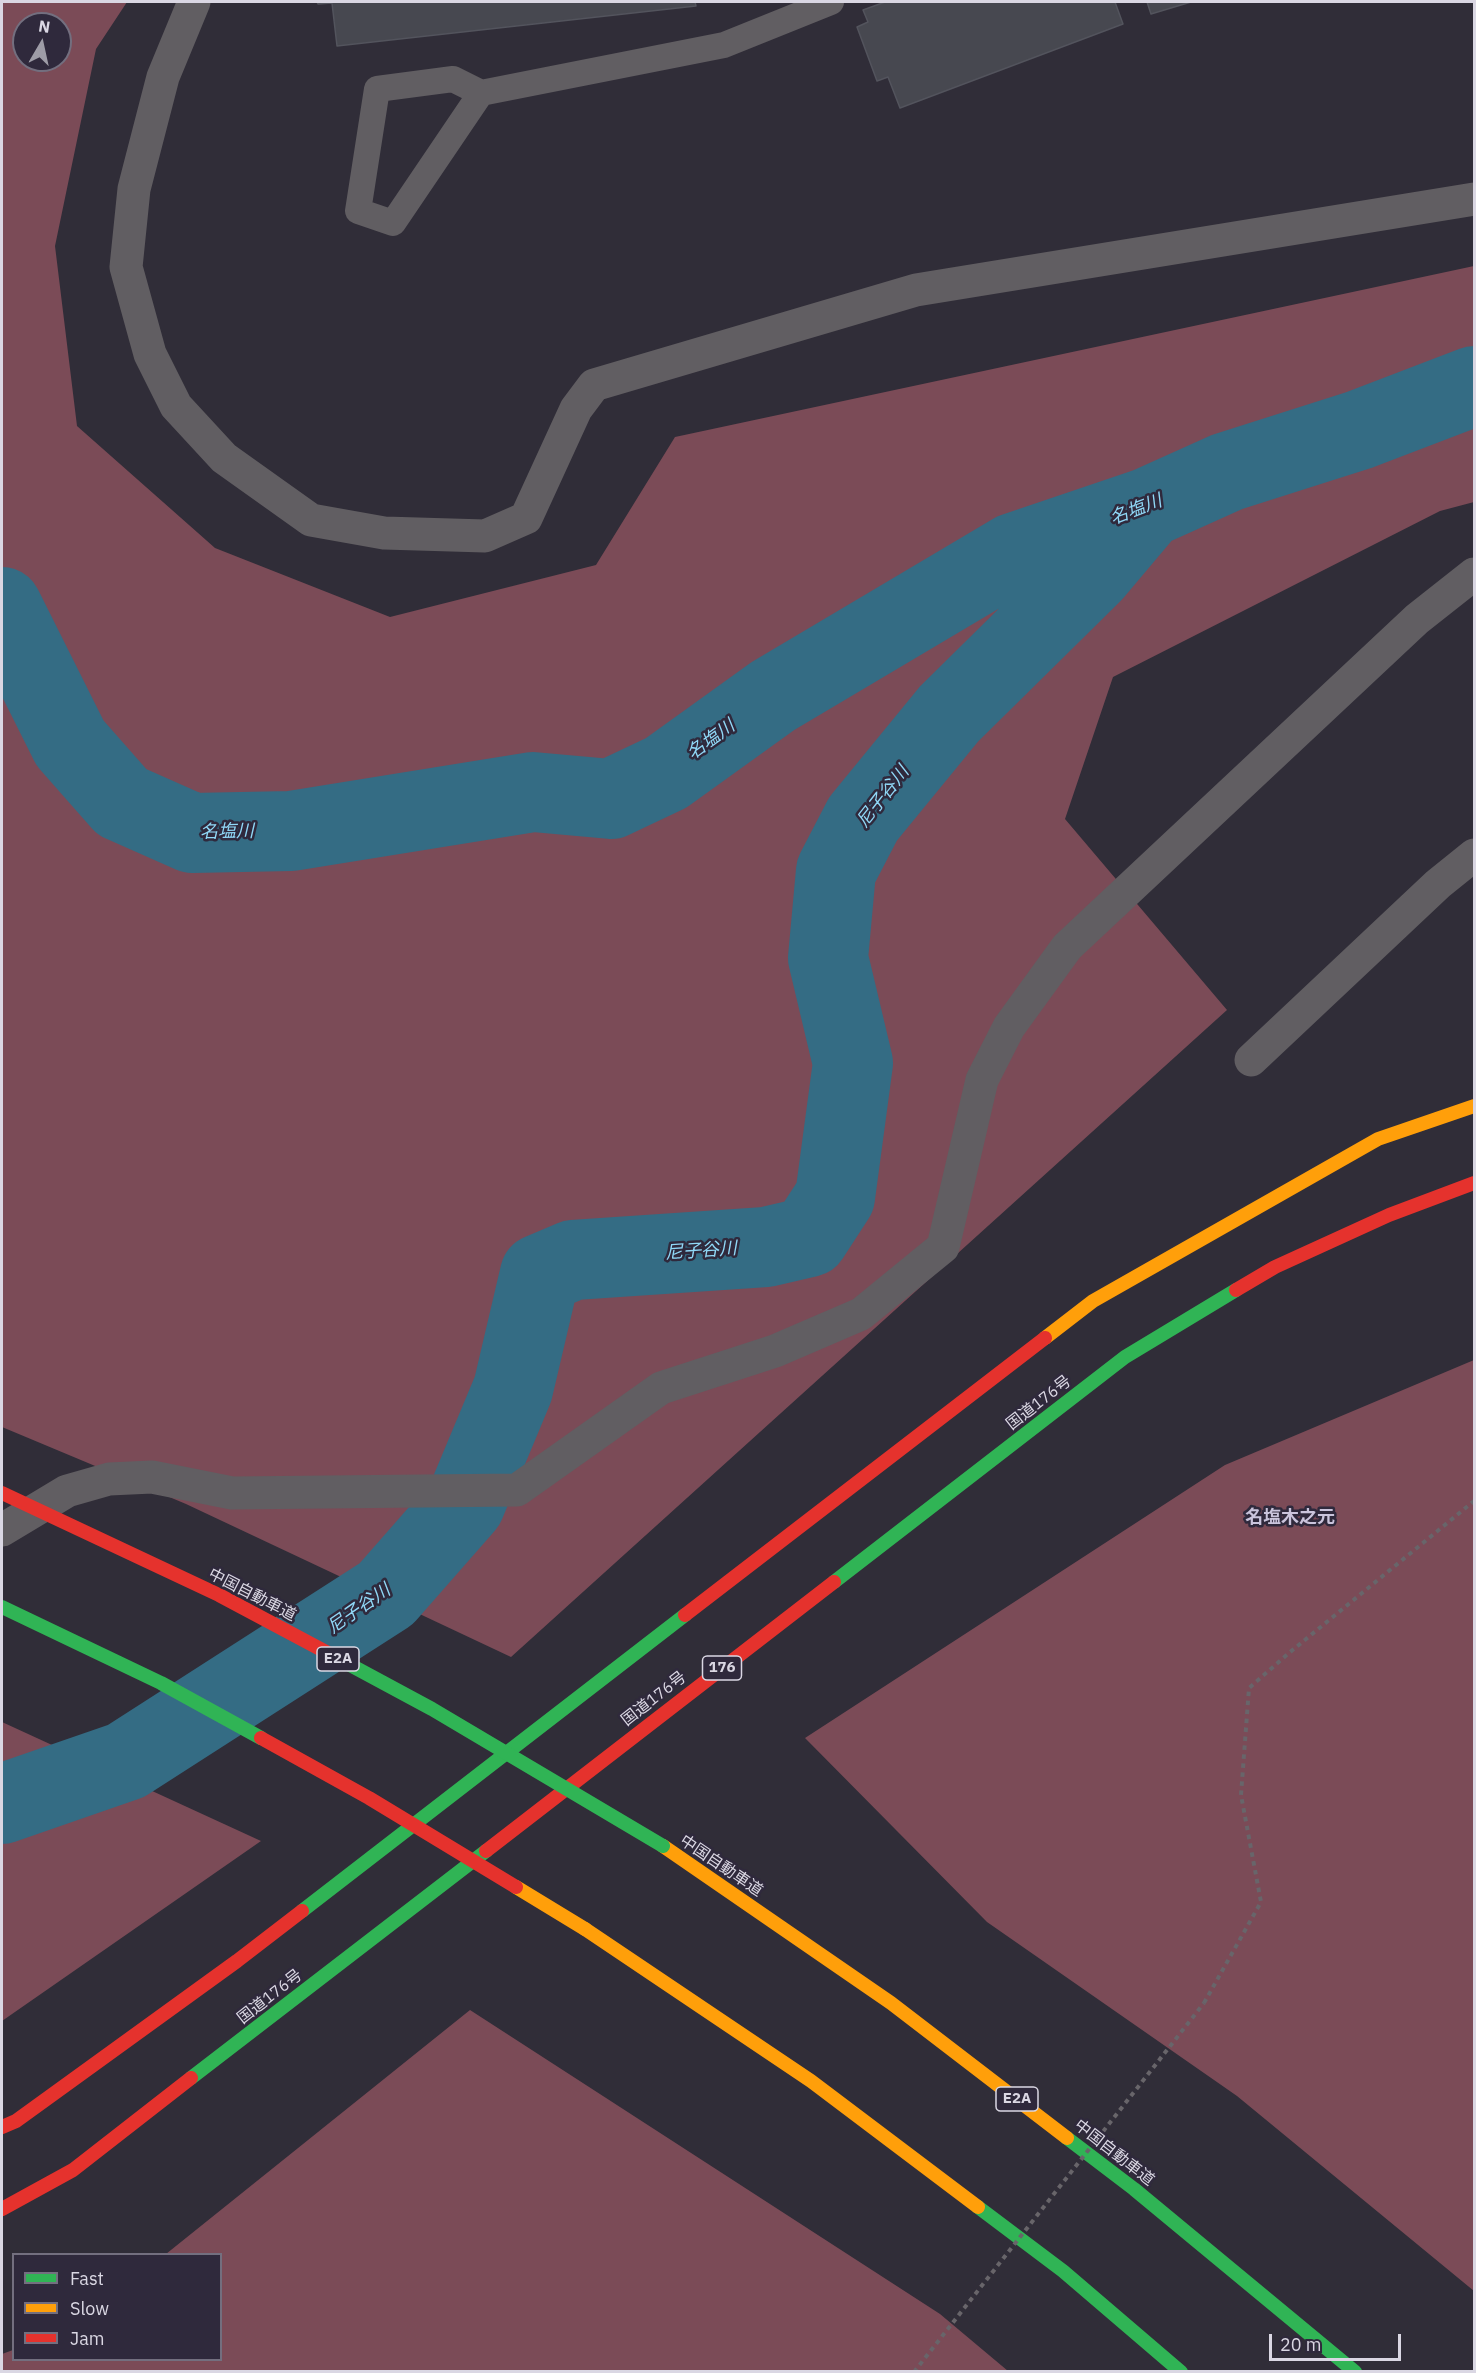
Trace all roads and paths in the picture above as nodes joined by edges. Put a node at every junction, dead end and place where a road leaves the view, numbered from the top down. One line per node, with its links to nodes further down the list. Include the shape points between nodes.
1 (194, 2): 4 (street, via 163,77 134,189 126,267 150,354 176,406 224,458 311,520 384,533 485,536 526,518 576,409 594,385 916,290)
2 (831, 2): 3 (lane, via 724,45)
3 (480, 93): 3 (lane, via 393,223 358,211 377,88 453,79)
4 (1474, 199)
5 (1474, 574): 12 (street, via 1417,619 1067,947 1009,1027 982,1080 943,1246 861,1314 775,1351 661,1388 517,1490 232,1493 152,1477 109,1479 67,1491)
6 (1474, 855): 7 (street, via 1438,884)
7 (1251, 1060)
8 (1474, 1106): 14 (highway, via 1378,1139 1093,1301 237,1961 16,2121)
9 (1474, 1183): 15 (highway, 国道176号 / 176, via 1389,1215 1275,1267 1125,1357 73,2170)
10 (2, 1493): 18 (highway, 中国自動車道 / E2A, bridge, via 270,1622 432,1709 663,1846 891,2003 1134,2189)
11 (1474, 1501): 16 (path, bridge, via 1249,1688 1241,1795 1261,1902 1204,2003)
12 (2, 1530)
13 (2, 1607): 17 (highway, bridge, via 160,1683 369,1798 585,1929 811,2081 1063,2271)
14 (2, 2127)
15 (2, 2209)
16 (914, 2372)
17 (1181, 2372)
18 (1355, 2372)

